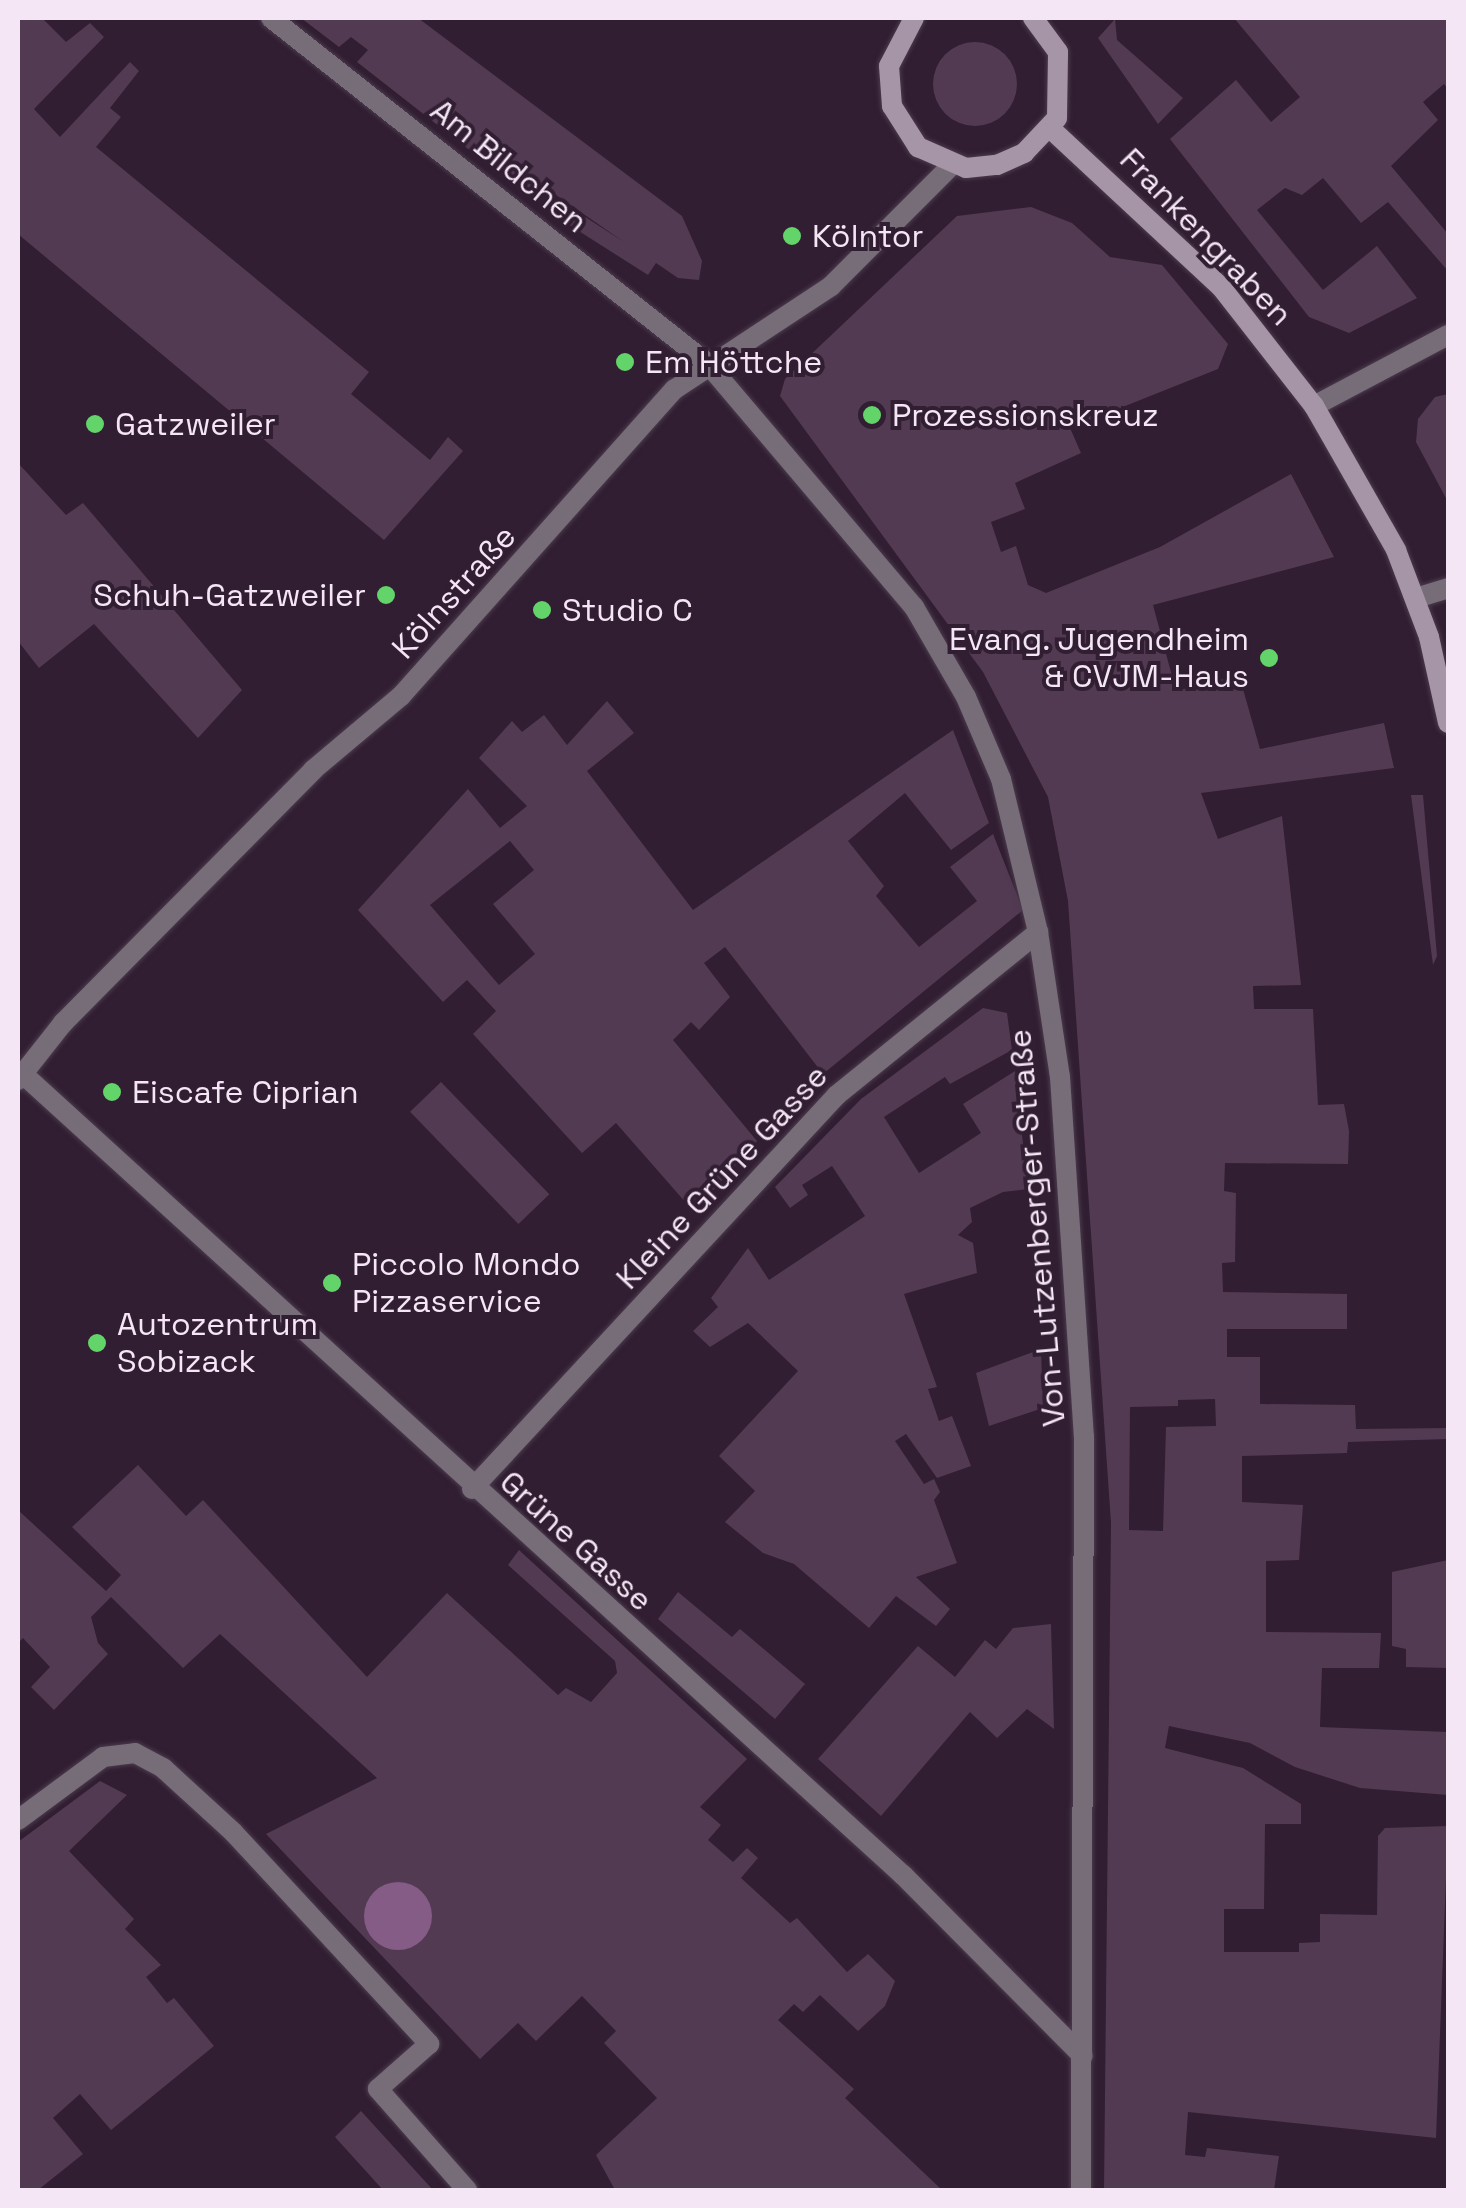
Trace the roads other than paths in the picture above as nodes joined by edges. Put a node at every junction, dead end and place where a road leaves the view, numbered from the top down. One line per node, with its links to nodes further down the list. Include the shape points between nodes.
1 (271, 18): 7 (street, Am Bildchen)
2 (1033, 18): 4 (street, via 1053,39 1062,69)
3 (911, 19): 5 (street, via 889,66 892,106 918,147)
4 (1052, 130): 5 (street, via 997,165); 8 (street, Frankengraben, via 1221,287)
5 (952, 165): 7 (street, Kölnstraße, via 831,286)
6 (1448, 335): 8 (street)
7 (707, 363): 12 (street, Von-Lutzenberger-Straße, via 893,578 931,634 1002,779); 13 (street, Kölnstraße, via 675,389 401,696 313,770 63,1023)
8 (1314, 406): 10 (street, Frankengraben, via 1360,481)
9 (1448, 588): 10 (street)
10 (1416, 598): 11 (street, Frankengraben)
11 (1448, 723)
12 (1038, 932): 14 (street, Kleine Grüne Gasse, via 837,1094); 16 (street, Von-Lutzenberger-Straße, via 1060,1078 1084,1437)
13 (21, 1077): 14 (street, Grüne Gasse)
14 (472, 1489): 16 (street, Grüne Gasse, via 903,1875)
15 (18, 1820): 17 (street, via 103,1757 135,1753 163,1768 232,1832 429,2044 378,2089)
16 (1082, 2056): 18 (street, Von-Lutzenberger-Straße)
17 (467, 2190)
18 (1081, 2190)

